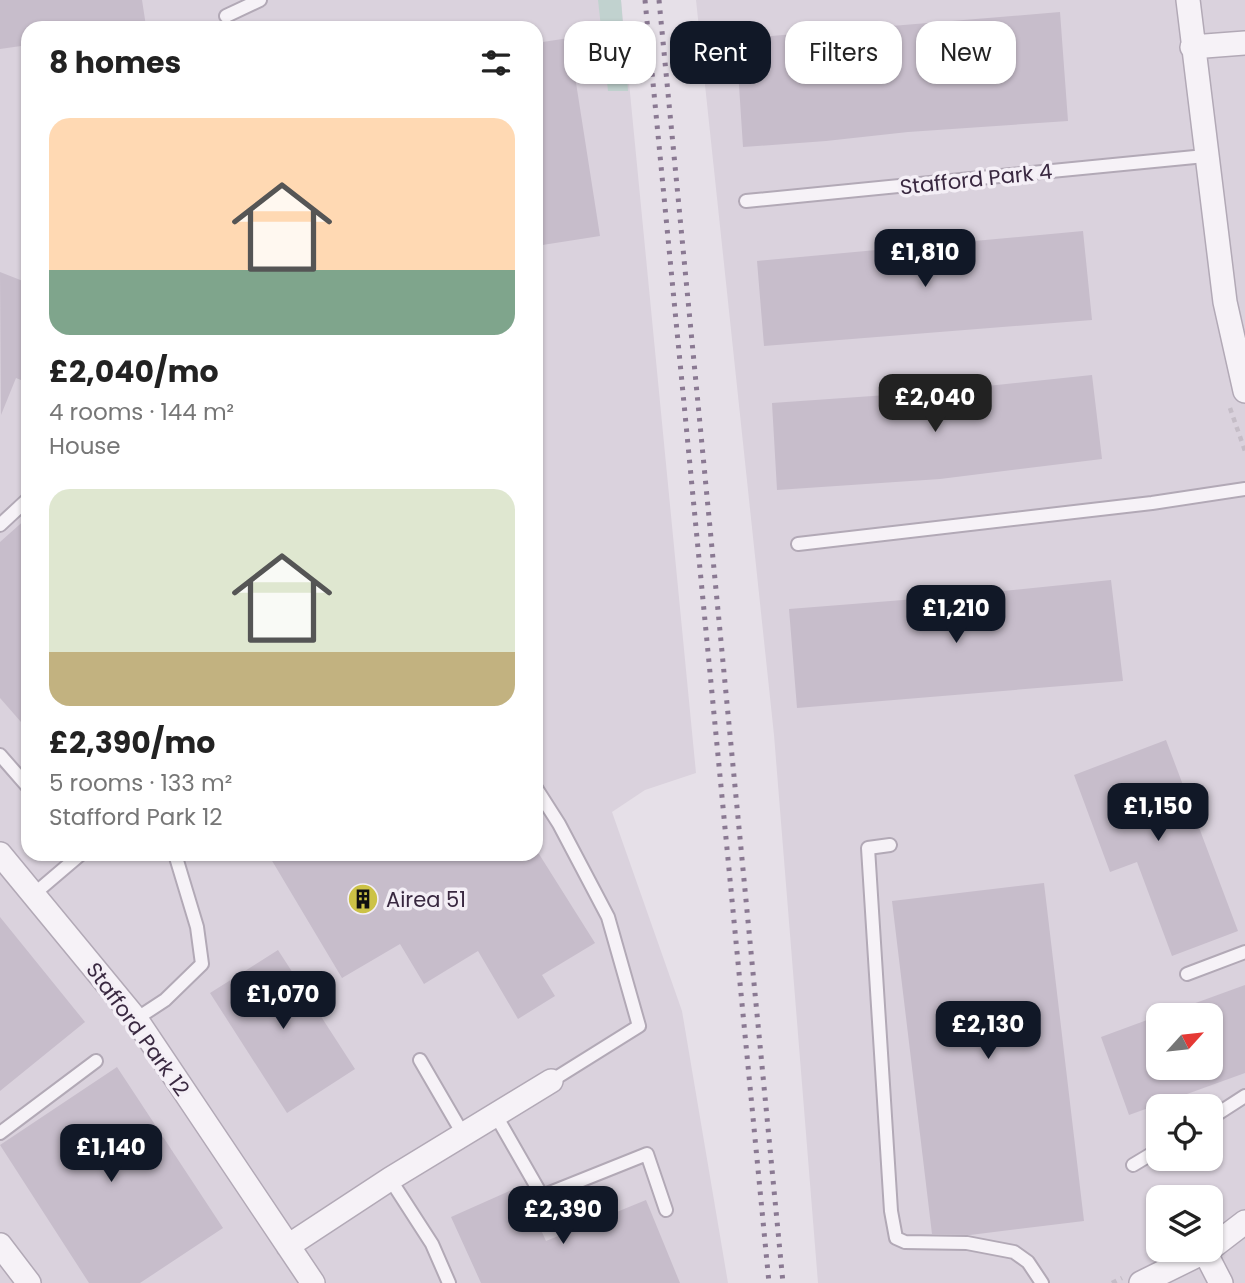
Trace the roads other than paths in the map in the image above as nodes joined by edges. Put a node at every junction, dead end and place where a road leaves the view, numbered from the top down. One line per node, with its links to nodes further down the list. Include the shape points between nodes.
1 (260, 0): 3 (lane)
2 (1188, 0): 5 (street)
3 (226, 16)
4 (1245, 43): 5 (street)
5 (1192, 47): 6 (street)
6 (1205, 156): 7 (lane, Stafford Park 4); 8 (street, via 1225,302)
7 (746, 201)
8 (1245, 391)
9 (1245, 489): 12 (lane)
10 (21, 506): 11 (lane)
11 (0, 525)
12 (798, 544)
13 (0, 755): 14 (lane)
14 (21, 779)
15 (543, 799): 26 (lane, via 608,917 639,1026)
16 (890, 845): 45 (lane, via 868,848 896,1238 1014,1252 1028,1262)
17 (0, 855): 20 (street, Stafford Park 12)
18 (73, 861): 20 (lane)
19 (177, 861): 23 (lane, via 197,927 202,964 166,1000)
20 (34, 894): 23 (street, Stafford Park 12)
21 (1245, 952): 22 (lane)
22 (1187, 974)
23 (136, 1019): 39 (street, Stafford Park 12)
24 (420, 1060): 31 (lane)
25 (96, 1061): 30 (lane)
26 (551, 1081): 29 (street)
27 (1245, 1096): 28 (lane)
28 (1223, 1110)
29 (495, 1114): 31 (street); 35 (lane, via 542,1196 647,1154)
30 (0, 1133)
31 (463, 1133): 34 (street)
32 (1146, 1157): 33 (lane)
33 (1133, 1165)
34 (390, 1179): 39 (street); 44 (lane, via 432,1244)
35 (666, 1210)
36 (1245, 1222): 37 (street)
37 (1223, 1239)
38 (0, 1244): 42 (street)
39 (288, 1246): 43 (street, Stafford Park 12)
40 (1184, 1262): 46 (street)
41 (1213, 1262): 47 (street)
42 (29, 1283)
43 (313, 1283)
44 (449, 1283)
45 (1042, 1283)
46 (1141, 1283)
47 (1221, 1283)

